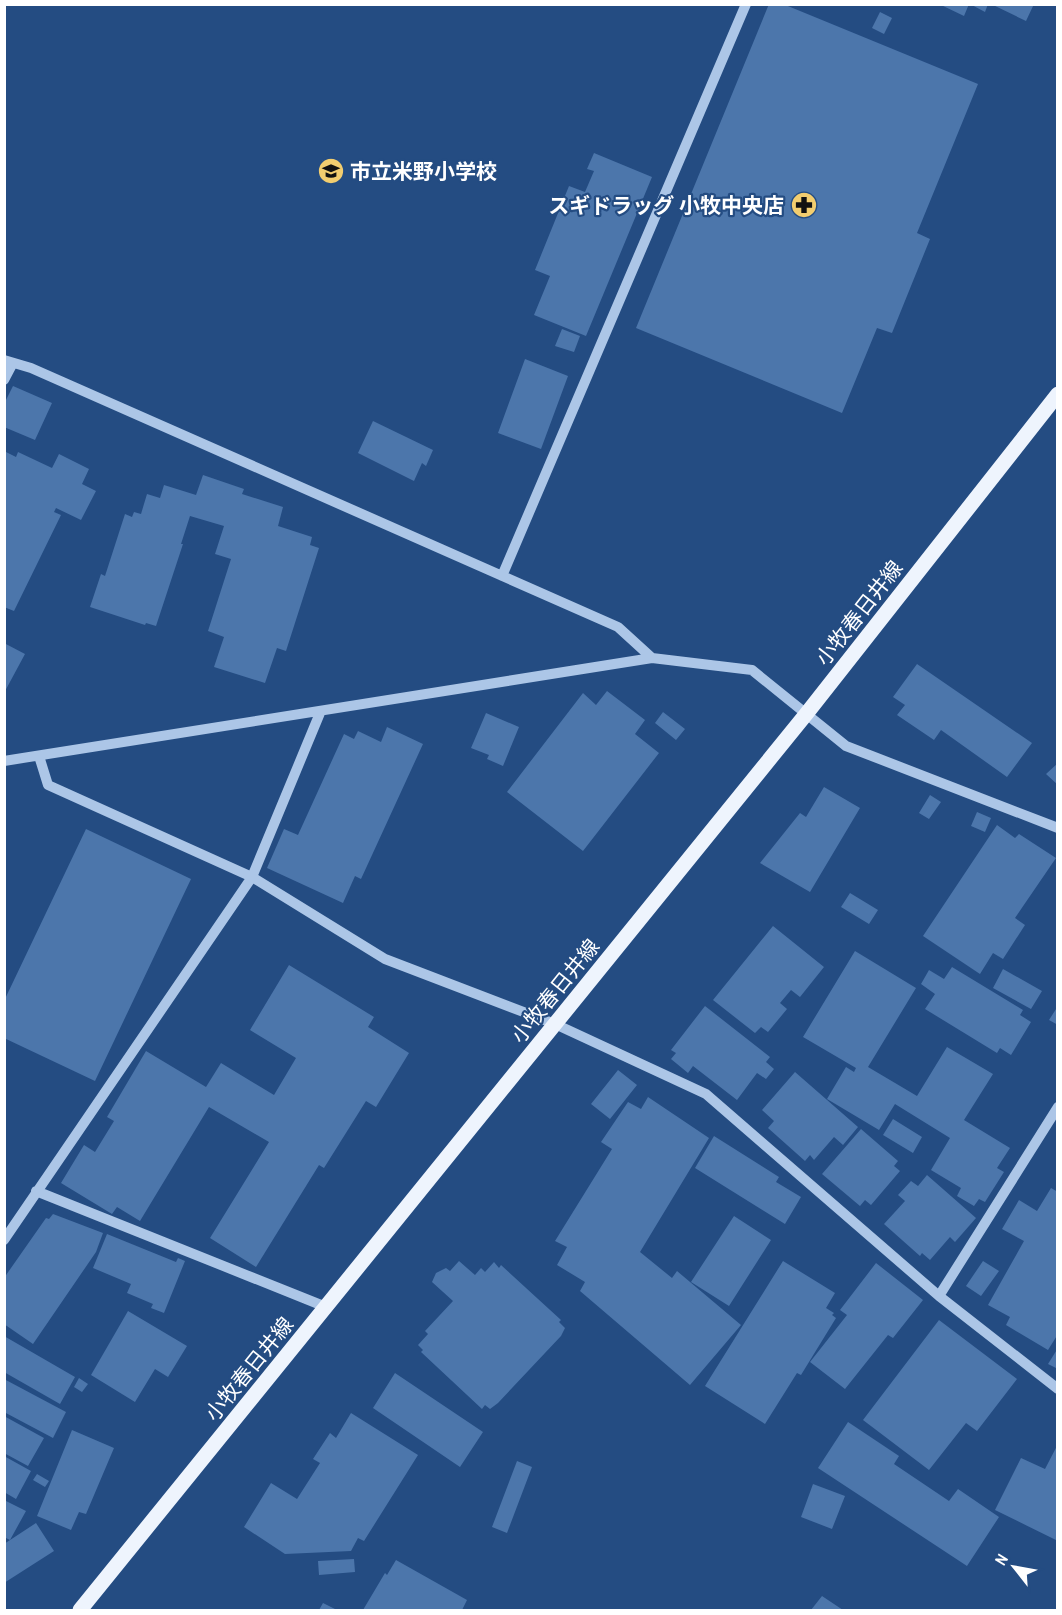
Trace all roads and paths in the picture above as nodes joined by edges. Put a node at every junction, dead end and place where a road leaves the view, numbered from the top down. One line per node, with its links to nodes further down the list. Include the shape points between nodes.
1 (746, 4): 5 (street)
2 (9, 362): 3 (street); 5 (street, via 31,368)
3 (4, 380)
4 (1058, 394): 8 (main road, 小牧春日井線)
5 (502, 576): 6 (street, via 618,627)
6 (652, 658): 7 (street); 8 (street, via 752,670)
7 (320, 712): 9 (street); 12 (street)
8 (807, 713): 11 (street, via 846,746); 13 (main road, 小牧春日井線)
9 (39, 756): 10 (street); 12 (street, via 48,785)
10 (4, 761)
11 (1058, 828)
12 (252, 877): 13 (street, via 385,959); 15 (street)
13 (555, 1024): 17 (street, via 706,1094); 18 (main road, 小牧春日井線)
14 (1058, 1107): 17 (street)
15 (36, 1191): 16 (street); 18 (street)
16 (4, 1240)
17 (939, 1296): 19 (street)
18 (326, 1307): 20 (main road, 小牧春日井線)
19 (1058, 1389)
20 (80, 1611)

